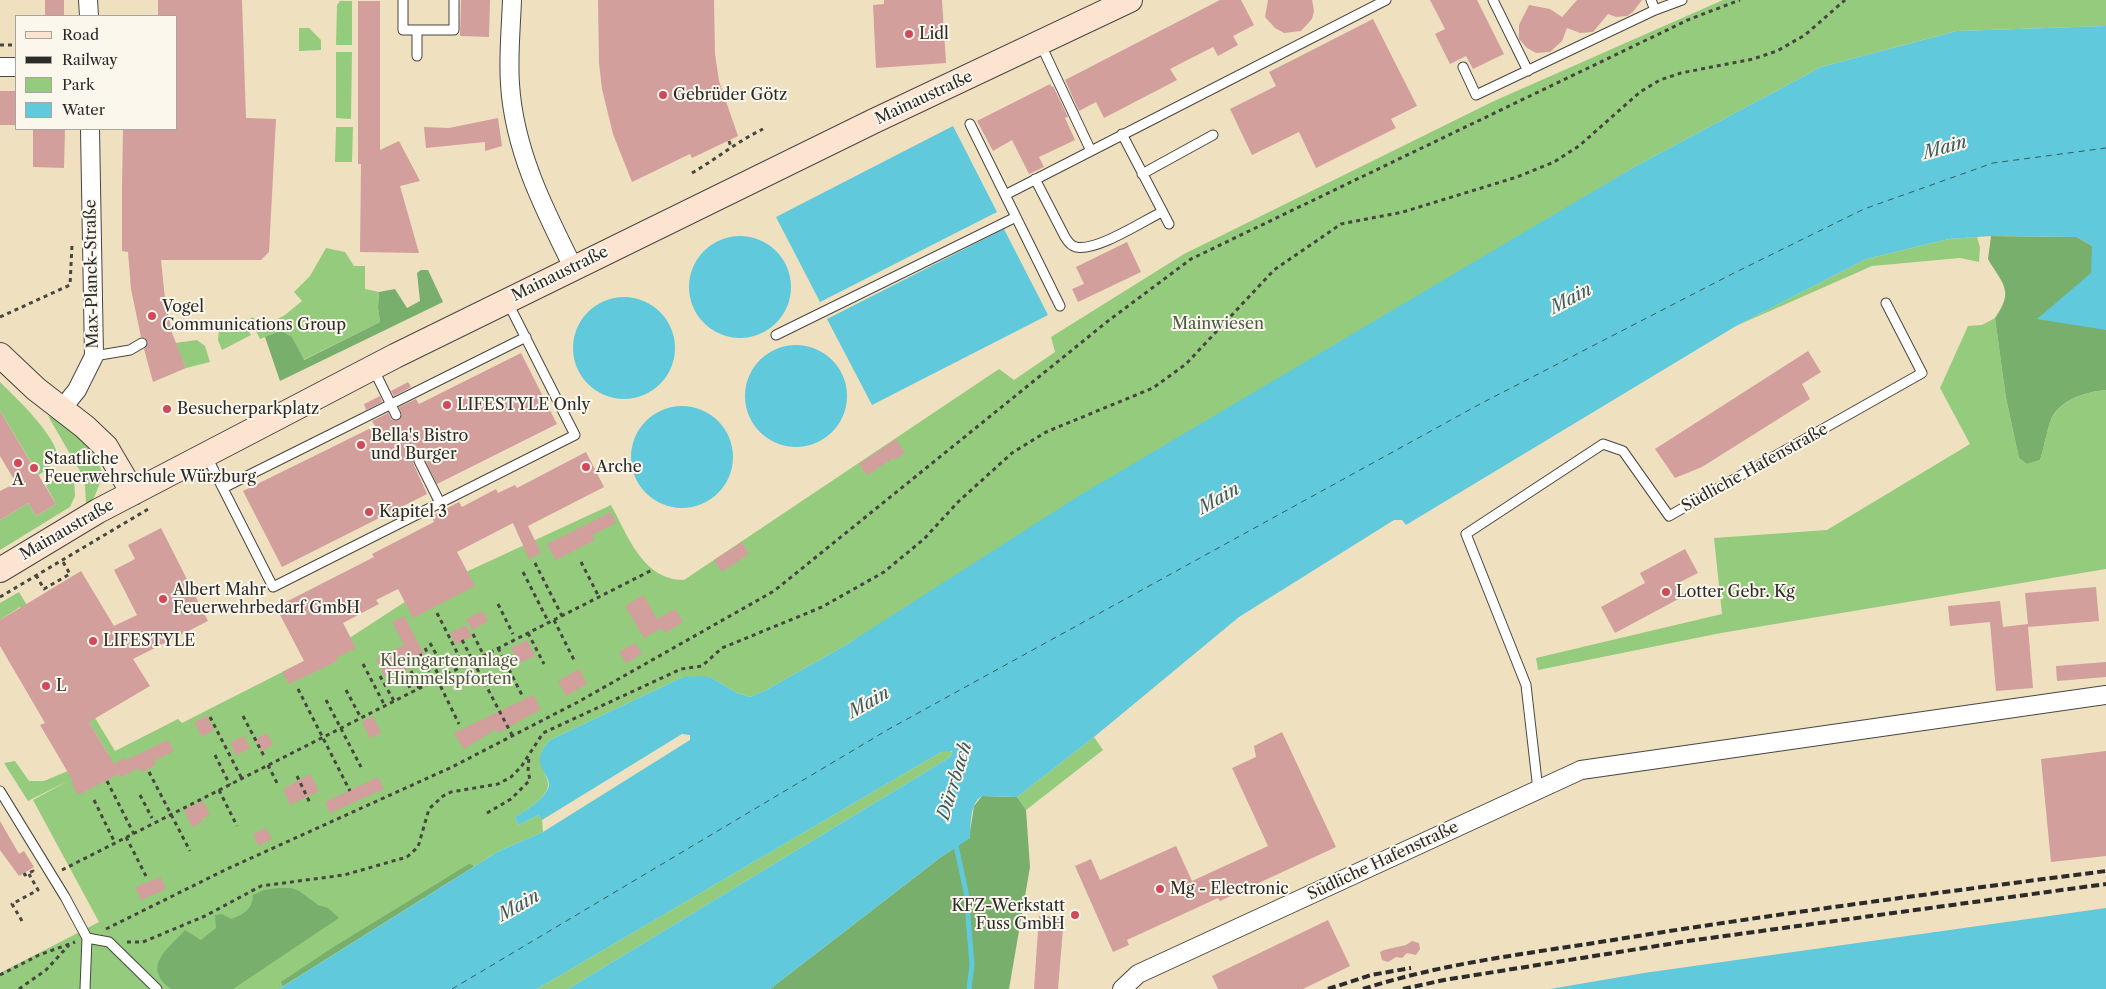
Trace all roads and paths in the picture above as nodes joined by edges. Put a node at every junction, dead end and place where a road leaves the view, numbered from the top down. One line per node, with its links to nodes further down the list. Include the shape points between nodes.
1 (88, 0): 13 (street)
2 (403, 0): 14 (lane, via 403,30)
3 (454, 0): 14 (lane, via 454,30)
4 (512, 0): 39 (street, via 510,84 518,133 541,203)
5 (1130, 0): 15 (main road, Mainaustraße)
6 (1386, 0): 26 (lane)
7 (1493, 0): 22 (lane)
8 (1651, 0): 12 (lane)
9 (1682, 0): 12 (lane)
10 (1740, 0): 106 (path, via 1690,19 1191,259 1108,321 774,590 578,702)
11 (1845, 0): 108 (path, via 1806,35 1777,51 1660,80 1640,92 1579,146 1554,162 1517,177 1402,212 1341,224 1274,270 1186,364 1153,388 1046,432 1012,453 958,502 924,539 884,572 822,607 722,648 702,666 681,669 543,733)
12 (1656, 10): 22 (lane)
13 (89, 15)
14 (417, 30): 18 (lane)
15 (1040, 43): 30 (lane); 39 (main road, Mainaustraße)
16 (15, 45): 17 (path)
17 (0, 46)
18 (417, 56)
19 (0, 67): 20 (street)
20 (15, 67)
21 (1462, 68): 22 (lane, via 1476,95)
22 (1528, 71)
23 (970, 124): 34 (lane)
24 (763, 129): 29 (path)
25 (90, 130): 48 (street, Max-Planck-Straße)
26 (1122, 134): 30 (lane); 32 (lane)
27 (1213, 135): 32 (lane)
28 (728, 141): 29 (path)
29 (732, 147): 31 (path)
30 (1091, 151): 33 (lane)
31 (692, 173)
32 (1142, 174): 35 (lane)
33 (1035, 179): 34 (lane); 35 (lane, via 1065,238 1078,248 1107,240)
34 (1005, 195): 36 (lane)
35 (1162, 212): 37 (lane)
36 (1016, 216): 42 (lane); 44 (lane)
37 (1169, 224)
38 (72, 245): 43 (path, via 70,284)
39 (573, 267): 40 (main road, Mainaustraße)
40 (507, 300): 45 (lane); 49 (main road, Mainaustraße)
41 (1886, 303): 120 (lane, Südliche Hafenstraße, via 1922,373 1668,516 1623,451 1603,444 1466,534 1526,685)
42 (1060, 306)
43 (0, 317)
44 (776, 335)
45 (526, 337): 50 (lane); 57 (lane, via 575,436)
46 (142, 343): 48 (lane, via 130,350)
47 (0, 355): 51 (main road)
48 (94, 356): 51 (street, Max-Planck-Straße, via 77,390)
49 (372, 368): 50 (lane); 53 (main road, Mainaustraße)
50 (391, 404): 52 (lane); 55 (lane)
51 (61, 410): 56 (main road, via 106,447)
52 (396, 415)
53 (206, 454): 55 (lane); 56 (main road, Mainaustraße)
54 (419, 461): 57 (lane)
55 (223, 488): 57 (lane, via 273,586)
56 (133, 493): 62 (main road, Mainaustraße)
57 (440, 503)
58 (150, 508): 59 (path)
59 (62, 560): 65 (path); 65 (path, via 70,574 59,583 44,589)
60 (581, 562): 67 (path)
61 (535, 563): 70 (path)
62 (0, 570)
63 (652, 570): 67 (path)
64 (523, 572): 72 (path)
65 (36, 575): 66 (path)
66 (0, 597)
67 (599, 597): 70 (path)
68 (498, 604): 75 (path)
69 (437, 613): 86 (path)
70 (562, 616): 71 (path)
71 (554, 620): 72 (path); 82 (path)
72 (549, 622): 73 (path)
73 (528, 633): 79 (path); 85 (path)
74 (472, 634): 81 (path)
75 (513, 634)
76 (462, 640): 83 (path)
77 (430, 643): 89 (path)
78 (426, 648): 91 (path)
79 (498, 648): 81 (path); 96 (path)
80 (420, 654): 91 (path)
81 (484, 656): 83 (path)
82 (574, 660)
83 (473, 661): 86 (path); 106 (path)
84 (364, 664): 100 (path)
85 (544, 664)
86 (464, 666): 89 (path)
87 (401, 670): 95 (path)
88 (410, 671): 92 (path)
89 (447, 674): 91 (path)
90 (380, 676): 99 (path)
91 (437, 679): 92 (path); 104 (path)
92 (419, 688): 95 (path)
93 (298, 689): 107 (path)
94 (346, 690): 103 (path)
95 (412, 692): 99 (path)
96 (522, 696)
97 (2106, 696): 120 (street, Südliche Hafenstraße, via 1581,770)
98 (326, 700): 105 (path)
99 (394, 701): 100 (path)
100 (385, 706): 103 (path)
101 (243, 716): 110 (path)
102 (210, 717): 115 (path)
103 (361, 718): 105 (path)
104 (459, 724)
105 (341, 728): 107 (path); 112 (path)
106 (512, 735): 138 (path, via 452,767 227,869)
107 (322, 738): 111 (path); 122 (path)
108 (529, 753): 126 (path, via 530,780 510,799); 139 (path, via 511,777 498,784 451,792 436,802 430,809 418,847 407,857 344,875 261,886 205,916 143,942)
109 (215, 755): 118 (path)
110 (264, 756)
111 (268, 765): 115 (path); 117 (path)
112 (361, 767)
113 (149, 772): 127 (path)
114 (297, 776): 125 (path)
115 (242, 779): 118 (path)
116 (107, 782): 130 (path)
117 (277, 783)
118 (230, 785): 119 (path)
119 (219, 790): 127 (path); 129 (path)
120 (1538, 790): 144 (street, Südliche Hafenstraße, via 1138,974)
121 (0, 791): 135 (lane)
122 (350, 791)
123 (140, 796): 128 (path)
124 (94, 800): 132 (path)
125 (310, 803)
126 (487, 813)
127 (171, 814): 130 (path); 133 (path)
128 (152, 818)
129 (237, 826)
130 (134, 834): 131 (path)
131 (126, 837): 132 (path); 136 (path)
132 (115, 843): 135 (path)
133 (190, 851)
134 (24, 873): 137 (path, via 31,871 38,890 12,904)
135 (52, 875): 138 (lane)
136 (146, 876)
137 (22, 921)
138 (86, 938): 139 (lane); 142 (lane)
139 (109, 942): 143 (lane)
140 (0, 975): 141 (path, via 70,944 46,970)
141 (19, 989)
142 (85, 989)
143 (157, 989)
144 (1122, 989)

